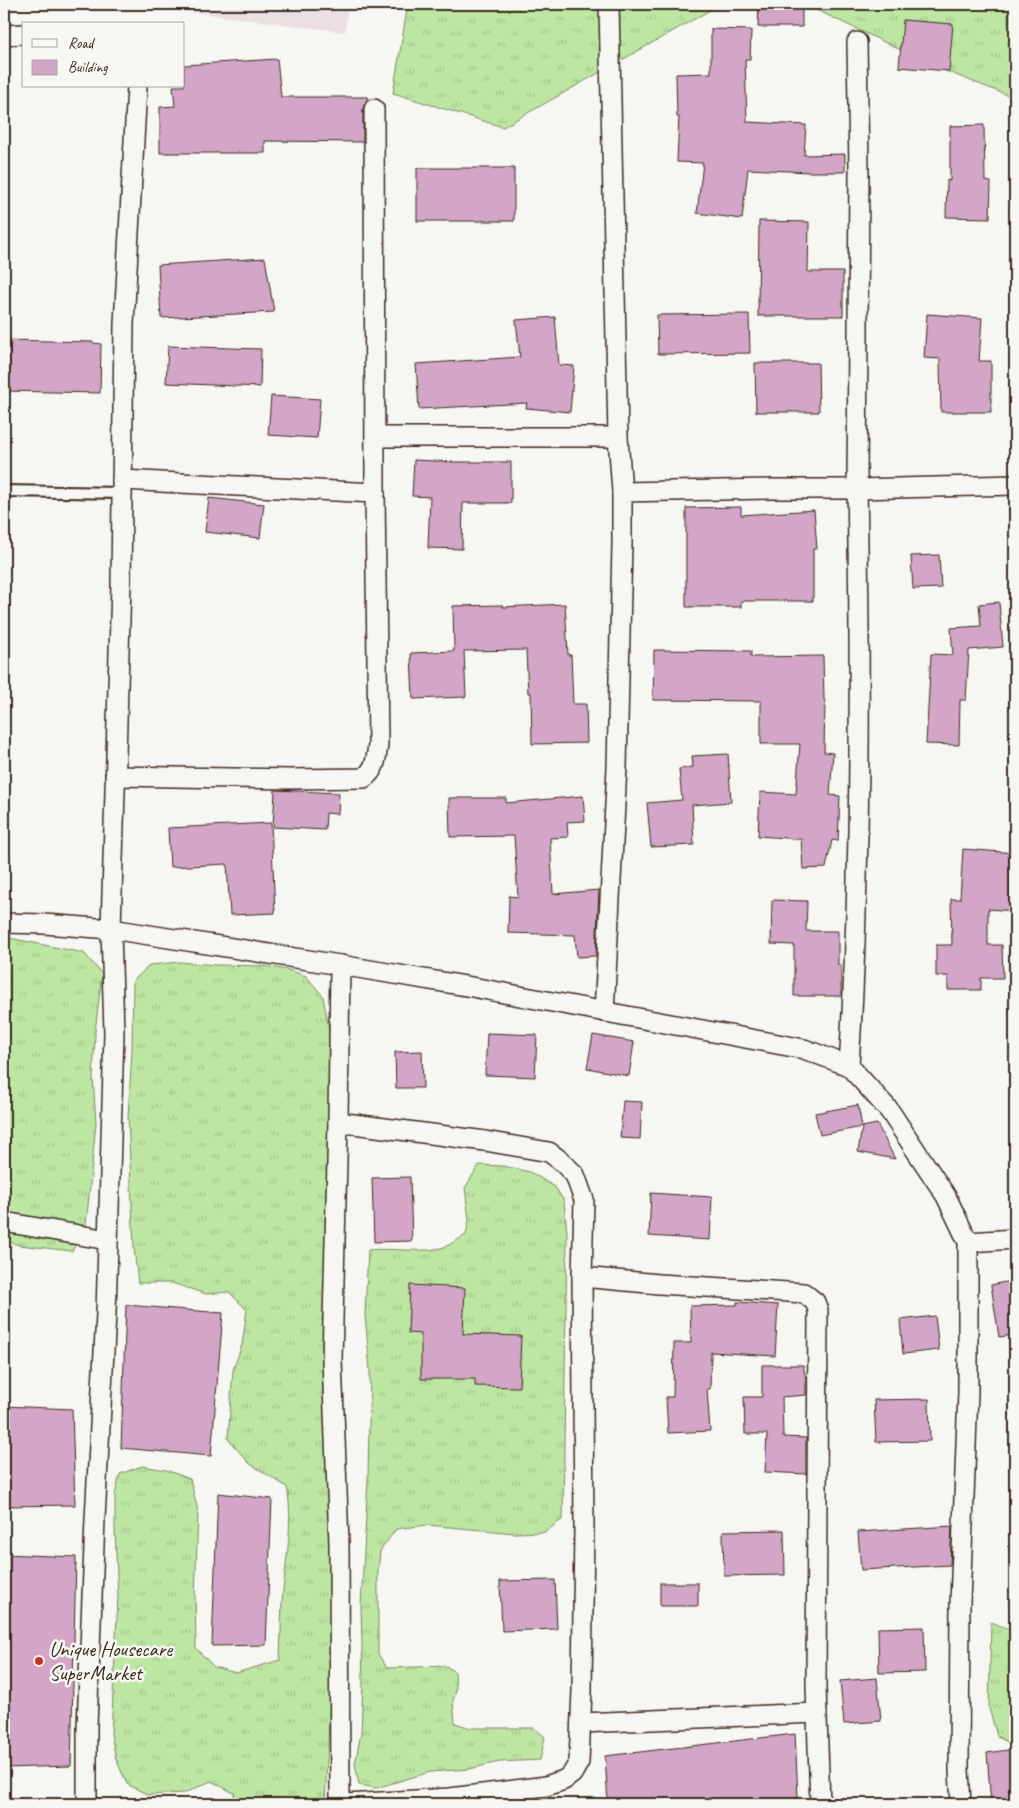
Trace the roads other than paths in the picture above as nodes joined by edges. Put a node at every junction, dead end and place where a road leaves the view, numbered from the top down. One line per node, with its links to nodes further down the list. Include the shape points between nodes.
1 (609, 4): 8 (street)
2 (22, 34): 3 (street)
3 (4, 35)
4 (857, 42): 11 (street)
5 (137, 88): 10 (street, via 124,324)
6 (374, 109): 7 (street)
7 (376, 437): 8 (street); 14 (street)
8 (618, 437): 13 (street)
9 (1015, 485): 11 (street)
10 (122, 486): 12 (lane); 14 (street); 15 (street)
11 (857, 489): 13 (street); 20 (street, via 859,773 855,974)
12 (4, 491)
13 (622, 492): 19 (street, via 617,767)
14 (375, 493): 15 (street, via 378,745 376,766 371,773 364,778 290,779)
15 (115, 776): 17 (street)
16 (4, 923): 17 (street)
17 (111, 929): 18 (street); 24 (street, via 114,1033)
18 (340, 965): 19 (street); 21 (street)
19 (604, 1012): 20 (street, via 804,1050)
20 (849, 1066): 25 (street, via 890,1110 946,1196)
21 (338, 1122): 26 (street, via 548,1152 575,1175 584,1200); 30 (street, via 332,1360 339,1543)
22 (4, 1222): 24 (street)
23 (1015, 1239): 25 (street)
24 (108, 1240): 29 (street, via 87,1727)
25 (968, 1242): 33 (street, via 968,1392 960,1613)
26 (582, 1277): 27 (street, via 804,1293 815,1302 818,1310); 28 (street, via 584,1536)
27 (817, 1713): 28 (street); 32 (street)
28 (581, 1723): 31 (street, via 579,1762 564,1780 546,1786 450,1798)
29 (87, 1804)
30 (340, 1804)
31 (346, 1804)
32 (820, 1804)
33 (961, 1804)

